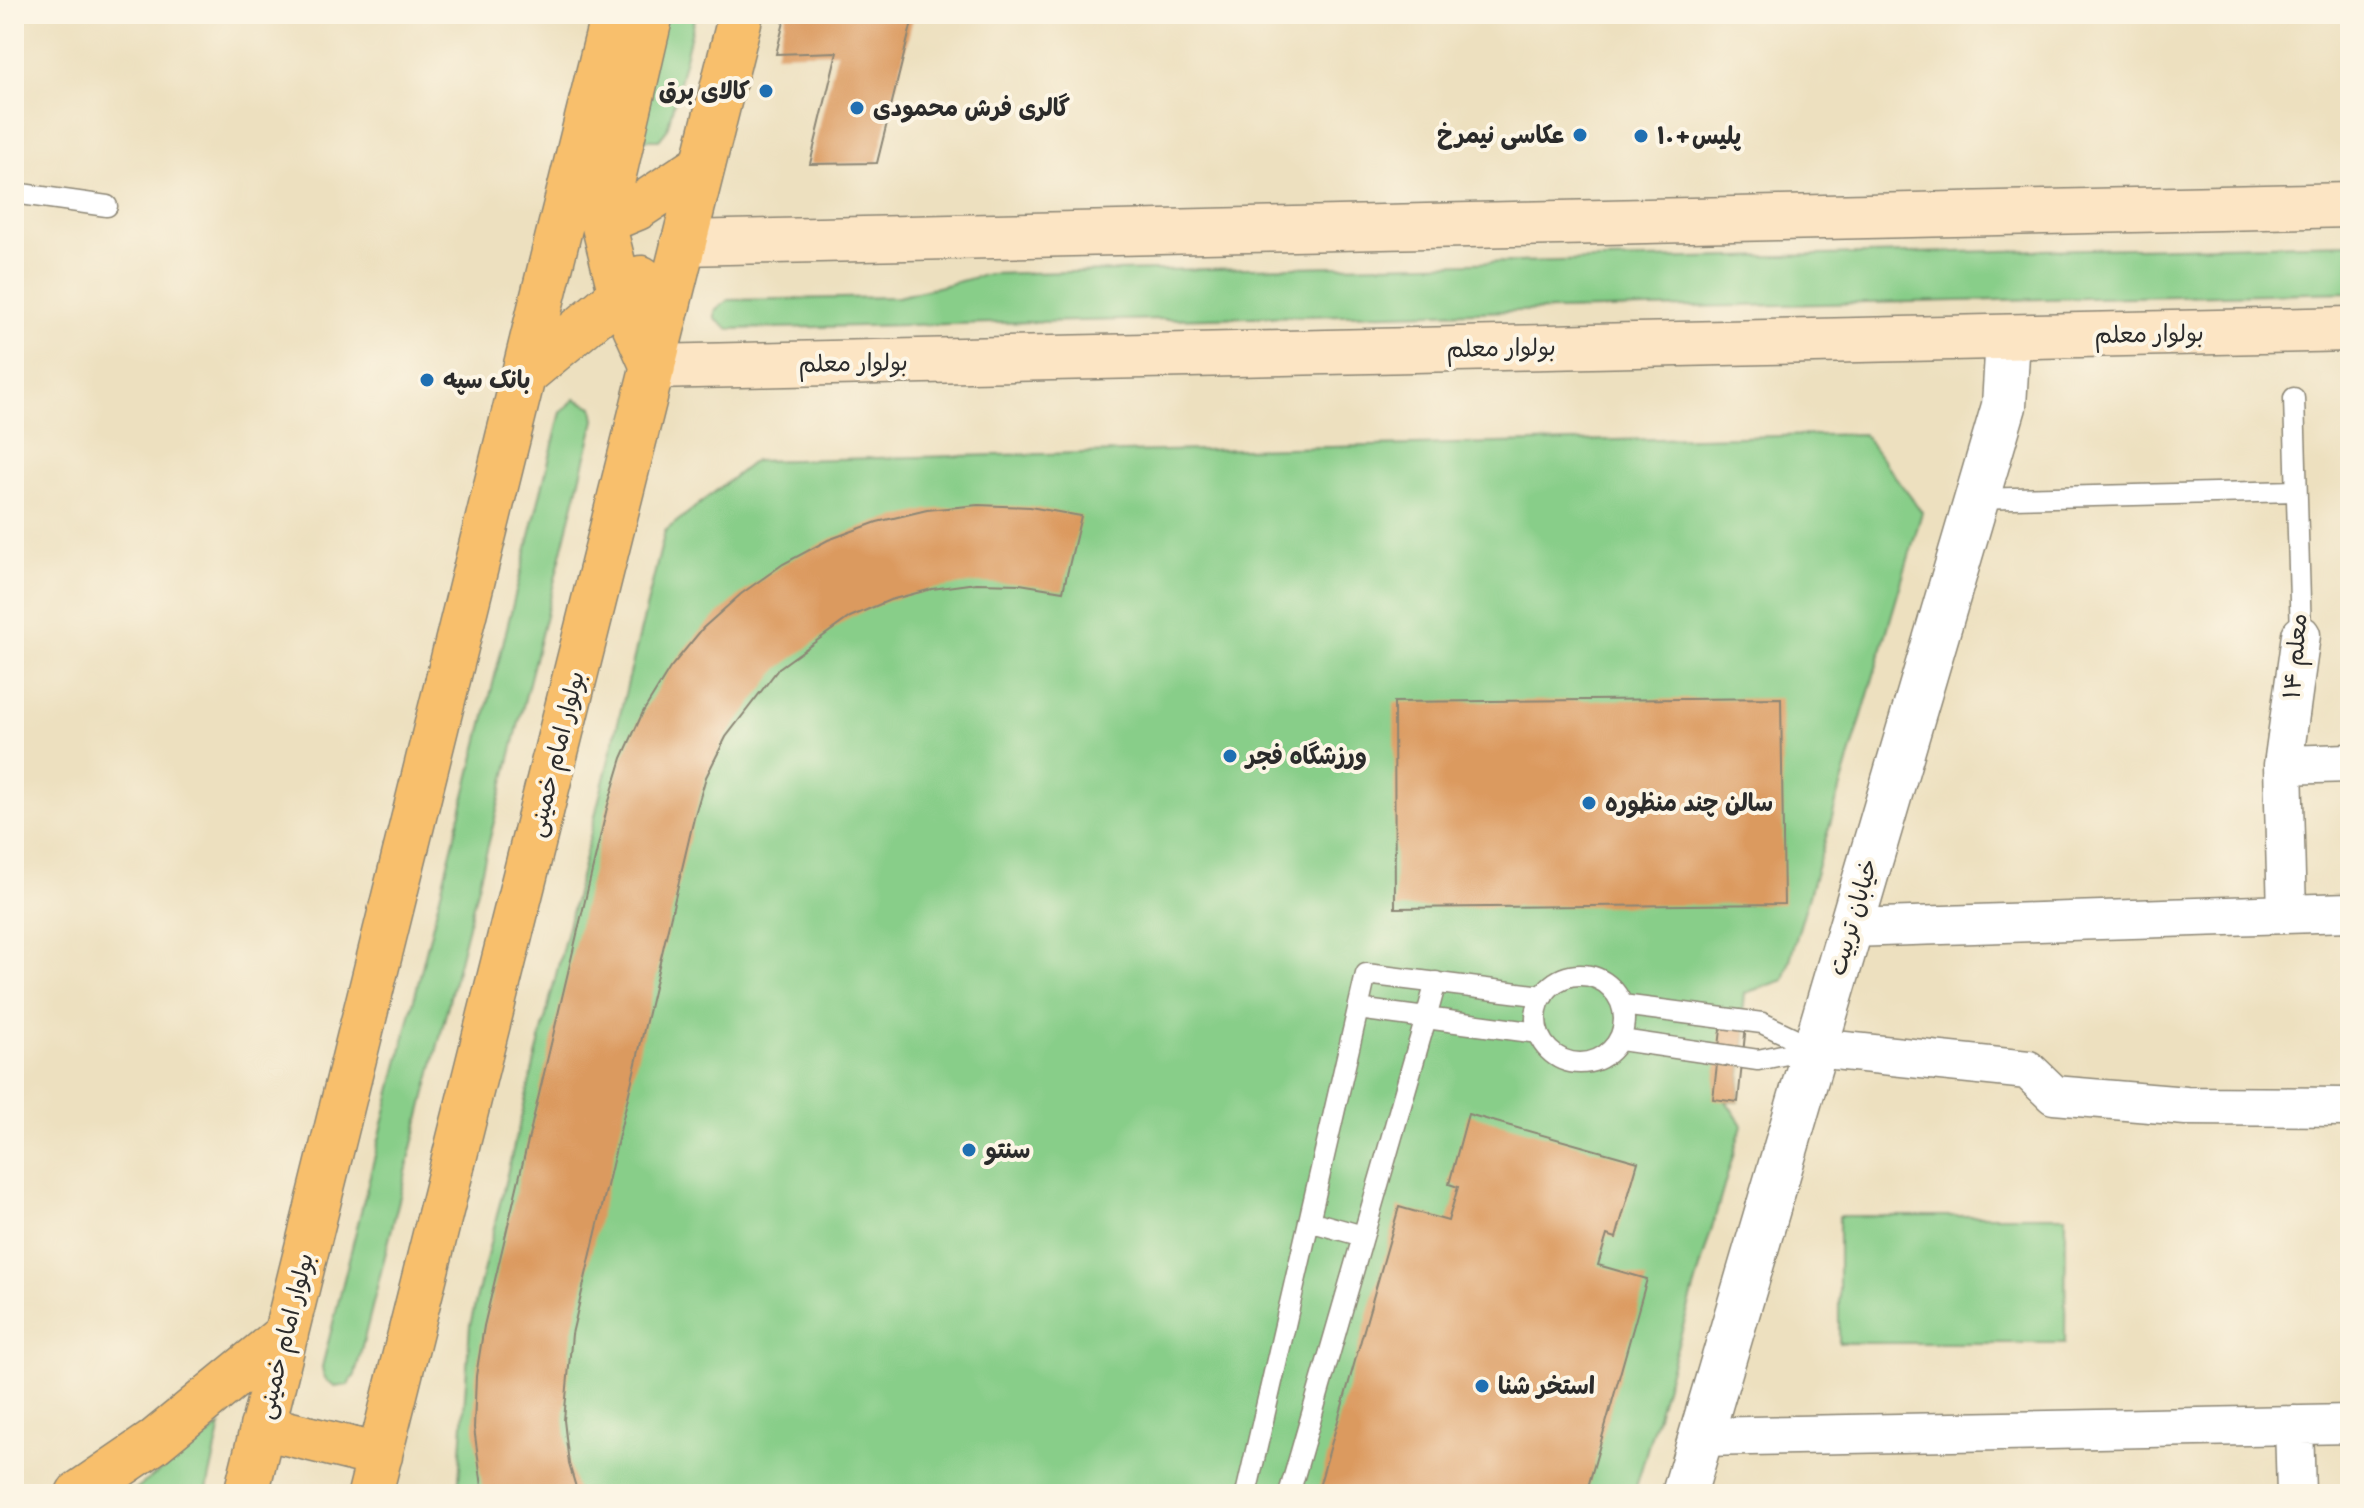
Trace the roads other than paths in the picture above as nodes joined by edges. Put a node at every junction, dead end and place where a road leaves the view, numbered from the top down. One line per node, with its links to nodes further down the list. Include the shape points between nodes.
1 (613, 14): 14 (main road, بولوار امام خمینی)
2 (651, 14): 8 (main road)
3 (741, 14): 4 (main road, بولوار امام خمینی)
4 (703, 164): 8 (main road, via 637,208); 9 (main road, بولوار امام خمینی)
5 (14, 193): 7 (lane)
6 (2350, 205): 9 (main road)
7 (107, 206)
8 (603, 222): 10 (main road)
9 (683, 243): 10 (main road); 13 (main road, بولوار امام خمینی)
10 (621, 295): 13 (main road); 14 (main road)
11 (2350, 329): 12 (main road, بولوار معلم)
12 (2008, 337): 13 (main road, بولوار معلم); 17 (street, خیابان تربیت, via 2004,406)
13 (653, 367): 40 (main road, بولوار امام خمینی)
14 (523, 376): 35 (main road, بولوار امام خمینی)
15 (2294, 398): 16 (lane, معلم ۱۴)
16 (2296, 491): 17 (lane); 18 (lane, معلم ۱۴)
17 (1976, 499): 23 (street, خیابان تربیت)
18 (2301, 635): 20 (street, معلم ۱۴)
19 (2350, 763): 20 (street)
20 (2283, 765): 22 (street, معلم ۱۴)
21 (2350, 912): 22 (street)
22 (2287, 914): 23 (street)
23 (1850, 928): 31 (street, خیابان تربیت)
24 (1436, 982): 25 (lane); 27 (lane, via 1366,974); 28 (lane)
25 (1543, 996): 26 (lane, via 1569,976 1586,976 1601,980); 29 (lane, via 1537,1007)
26 (1622, 1005): 30 (lane); 31 (lane, via 1762,1023)
27 (1358, 1009): 28 (lane); 33 (lane)
28 (1426, 1018): 29 (lane); 34 (lane)
29 (1538, 1033): 30 (lane, via 1558,1057 1574,1062 1598,1058)
30 (1621, 1040): 31 (lane, via 1758,1060)
31 (1815, 1048): 32 (street, via 2028,1070 2054,1095 2186,1106); 39 (street, خیابان تربیت)
32 (2350, 1107)
33 (1309, 1221): 34 (lane); 43 (lane)
34 (1363, 1236): 44 (lane)
35 (286, 1334): 38 (main road, بولوار امام خمینی); 41 (main road, via 188,1416)
36 (2350, 1424): 37 (street)
37 (2294, 1425): 39 (street); 46 (street)
38 (262, 1427): 40 (main road); 42 (main road, بولوار امام خمینی)
39 (1700, 1437): 45 (street, خیابان تربیت)
40 (375, 1475)
41 (78, 1494)
42 (246, 1494)
43 (1246, 1494)
44 (1289, 1494)
45 (1684, 1494)
46 (2296, 1494)

